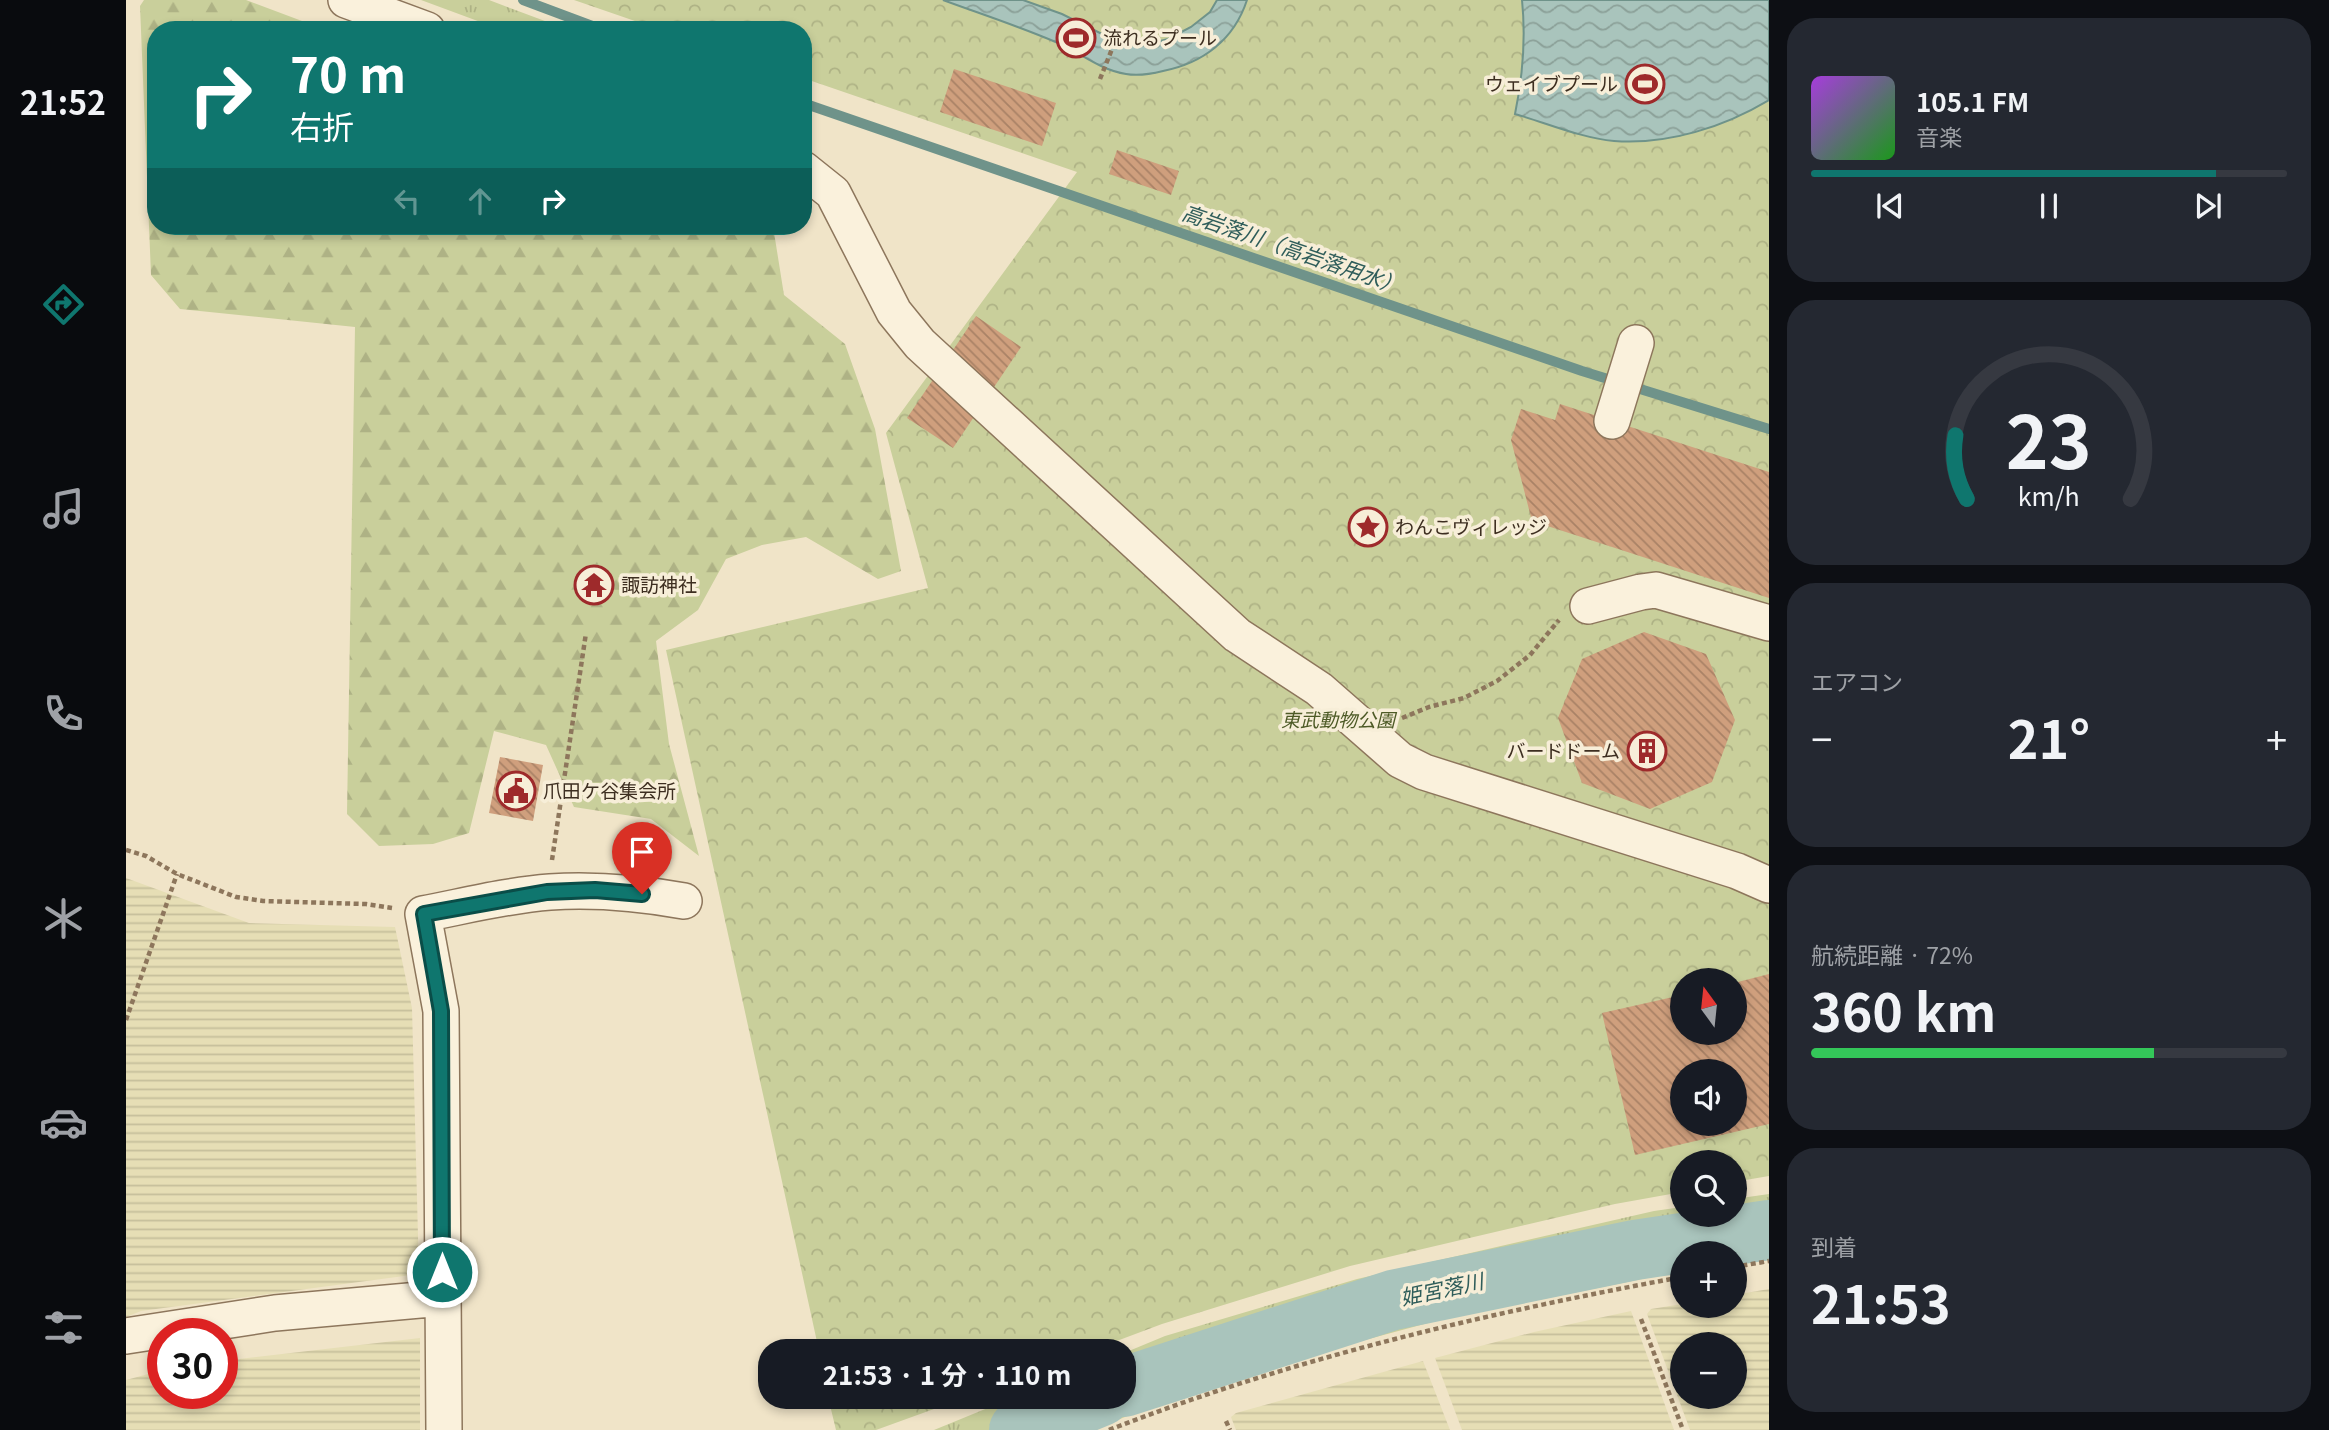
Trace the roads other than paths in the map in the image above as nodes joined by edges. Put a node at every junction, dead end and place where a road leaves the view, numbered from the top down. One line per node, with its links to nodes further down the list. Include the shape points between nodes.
1 (346, 0): 2 (street)
2 (403, 21)
3 (812, 176): 8 (street, via 832,193 894,312 920,344 1237,635 1319,689 1400,760 1424,772)
4 (1636, 343): 5 (street)
5 (1612, 421)
6 (1588, 606): 7 (street, via 1656,590)
7 (1769, 624)
8 (1769, 885)
9 (684, 901): 10 (street, via 595,890 547,892 424,914 441,1011)
10 (442, 1298): 11 (street, via 275,1313); 12 (street)
11 (126, 1336)
12 (444, 1430)

